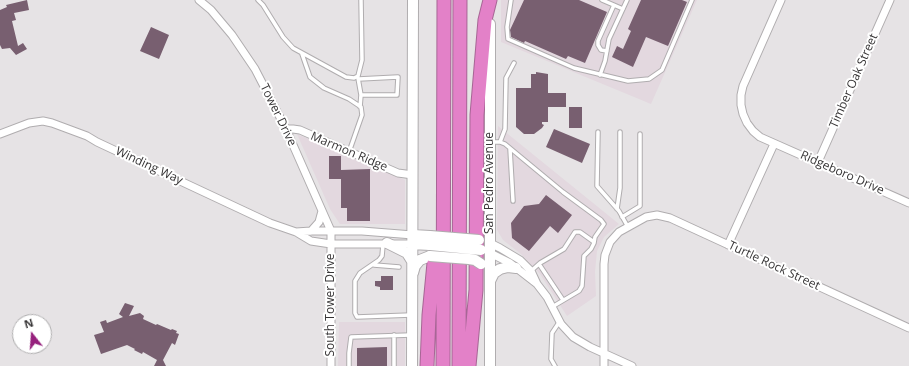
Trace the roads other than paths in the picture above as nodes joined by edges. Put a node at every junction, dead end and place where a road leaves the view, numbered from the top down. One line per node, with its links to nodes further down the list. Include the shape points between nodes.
1 (199, 0): 23 (street, Tower Drive, via 232,35 255,69)
2 (258, 0): 17 (lane, via 283,36)
3 (361, 0): 20 (lane, via 362,60)
4 (413, 0): 33 (main road)
5 (444, 0): 50 (highway)
6 (460, 0): 75 (highway)
7 (490, 0): 28 (main road, San Pedro Avenue); 76 (highway, via 485,20 477,115 476,290)
8 (511, 0): 19 (lane, via 508,39 574,68)
9 (602, 0): 14 (lane)
10 (627, 0): 15 (lane)
11 (692, 0): 19 (lane, via 662,70 649,79 628,81)
12 (781, 0): 29 (street, Ridgeboro Drive, via 741,95 741,105 747,123 760,138)
13 (890, 0): 32 (street, Timber Oak Street)
14 (614, 5): 15 (lane); 16 (lane, via 598,41 601,50)
15 (623, 9): 16 (lane, via 609,39)
16 (607, 51): 19 (lane)
17 (302, 54): 20 (lane, via 346,77); 22 (lane, via 310,77 324,88)
18 (514, 63): 28 (lane, via 506,78 505,129)
19 (600, 75)
20 (358, 78): 21 (lane); 21 (lane, via 398,77 397,95)
21 (362, 95): 22 (lane)
22 (360, 107): 31 (lane, via 362,115)
23 (286, 129): 31 (street, Marmon Ridge, via 300,130); 37 (street, Tower Drive)
24 (598, 132): 36 (lane, via 597,186)
25 (620, 132): 36 (lane, via 620,188)
26 (0, 134): 42 (street, Winding Way, via 29,123 52,123 87,136)
27 (640, 134): 38 (lane, via 640,206)
28 (495, 142): 30 (lane, via 505,144); 49 (main road, San Pedro Avenue)
29 (774, 144): 32 (street, Ridgeboro Drive); 48 (street)
30 (510, 149): 34 (lane); 45 (lane, via 602,220 604,224)
31 (349, 152): 33 (street, Marmon Ridge, via 398,173)
32 (818, 162): 35 (street, Ridgeboro Drive)
33 (413, 175): 44 (main road)
34 (513, 201)
35 (909, 203)
36 (617, 209): 38 (lane)
37 (322, 210): 40 (street, via 319,222); 41 (street, Tower Drive)
38 (622, 217): 39 (lane)
39 (628, 227): 48 (street, Turtle Rock Street, via 646,217 657,215 670,218); 67 (street, via 610,242 605,255)
40 (311, 231): 41 (street, Winding Way); 42 (street, Winding Way)
41 (331, 231): 43 (street, Winding Way); 46 (street, Tower Drive)
42 (296, 232): 46 (street, Winding Way, via 311,241)
43 (376, 232): 44 (street, Winding Way); 47 (street)
44 (413, 239): 47 (street, Winding Way); 49 (main road, bridge); 51 (main road)
45 (594, 242): 52 (lane, via 580,232 575,232 564,249); 60 (lane, via 584,256 582,286)
46 (331, 244): 47 (street, Winding Way); 69 (street, South Tower Drive)
47 (382, 244): 51 (main road, via 407,252); 53 (lane, via 382,256)
48 (728, 244): 64 (street, Turtle Rock Street)
49 (485, 247): 55 (street); 56 (street, via 515,256); 58 (main road, San Pedro Avenue)
50 (443, 249): 73 (highway, via 434,263); 74 (highway)
51 (412, 262): 57 (main road)
52 (539, 264): 56 (lane); 60 (lane)
53 (374, 265): 54 (lane); 62 (lane, via 360,273 355,281 354,306 357,317)
54 (399, 267)
55 (516, 268): 58 (main road, via 500,269); 59 (street)
56 (531, 271): 59 (street)
57 (412, 274): 58 (main road, bridge, via 420,260 430,256 475,260 481,264); 62 (main road)
58 (490, 279): 77 (main road, San Pedro Avenue)
59 (537, 284): 61 (street)
60 (563, 300): 61 (lane)
61 (552, 307): 63 (street)
62 (412, 315): 66 (main road)
63 (560, 321): 67 (street, via 573,337); 68 (lane, via 552,333)
64 (909, 328)
65 (394, 335): 66 (lane); 70 (lane, via 351,337); 71 (lane)
66 (412, 335): 72 (main road)
67 (604, 353): 78 (street); 79 (street)
68 (553, 365)
69 (331, 366)
70 (349, 366)
71 (394, 366)
72 (412, 366)
73 (427, 366)
74 (443, 366)
75 (459, 366)
76 (469, 366)
77 (490, 366)
78 (604, 366)
79 (632, 366)

